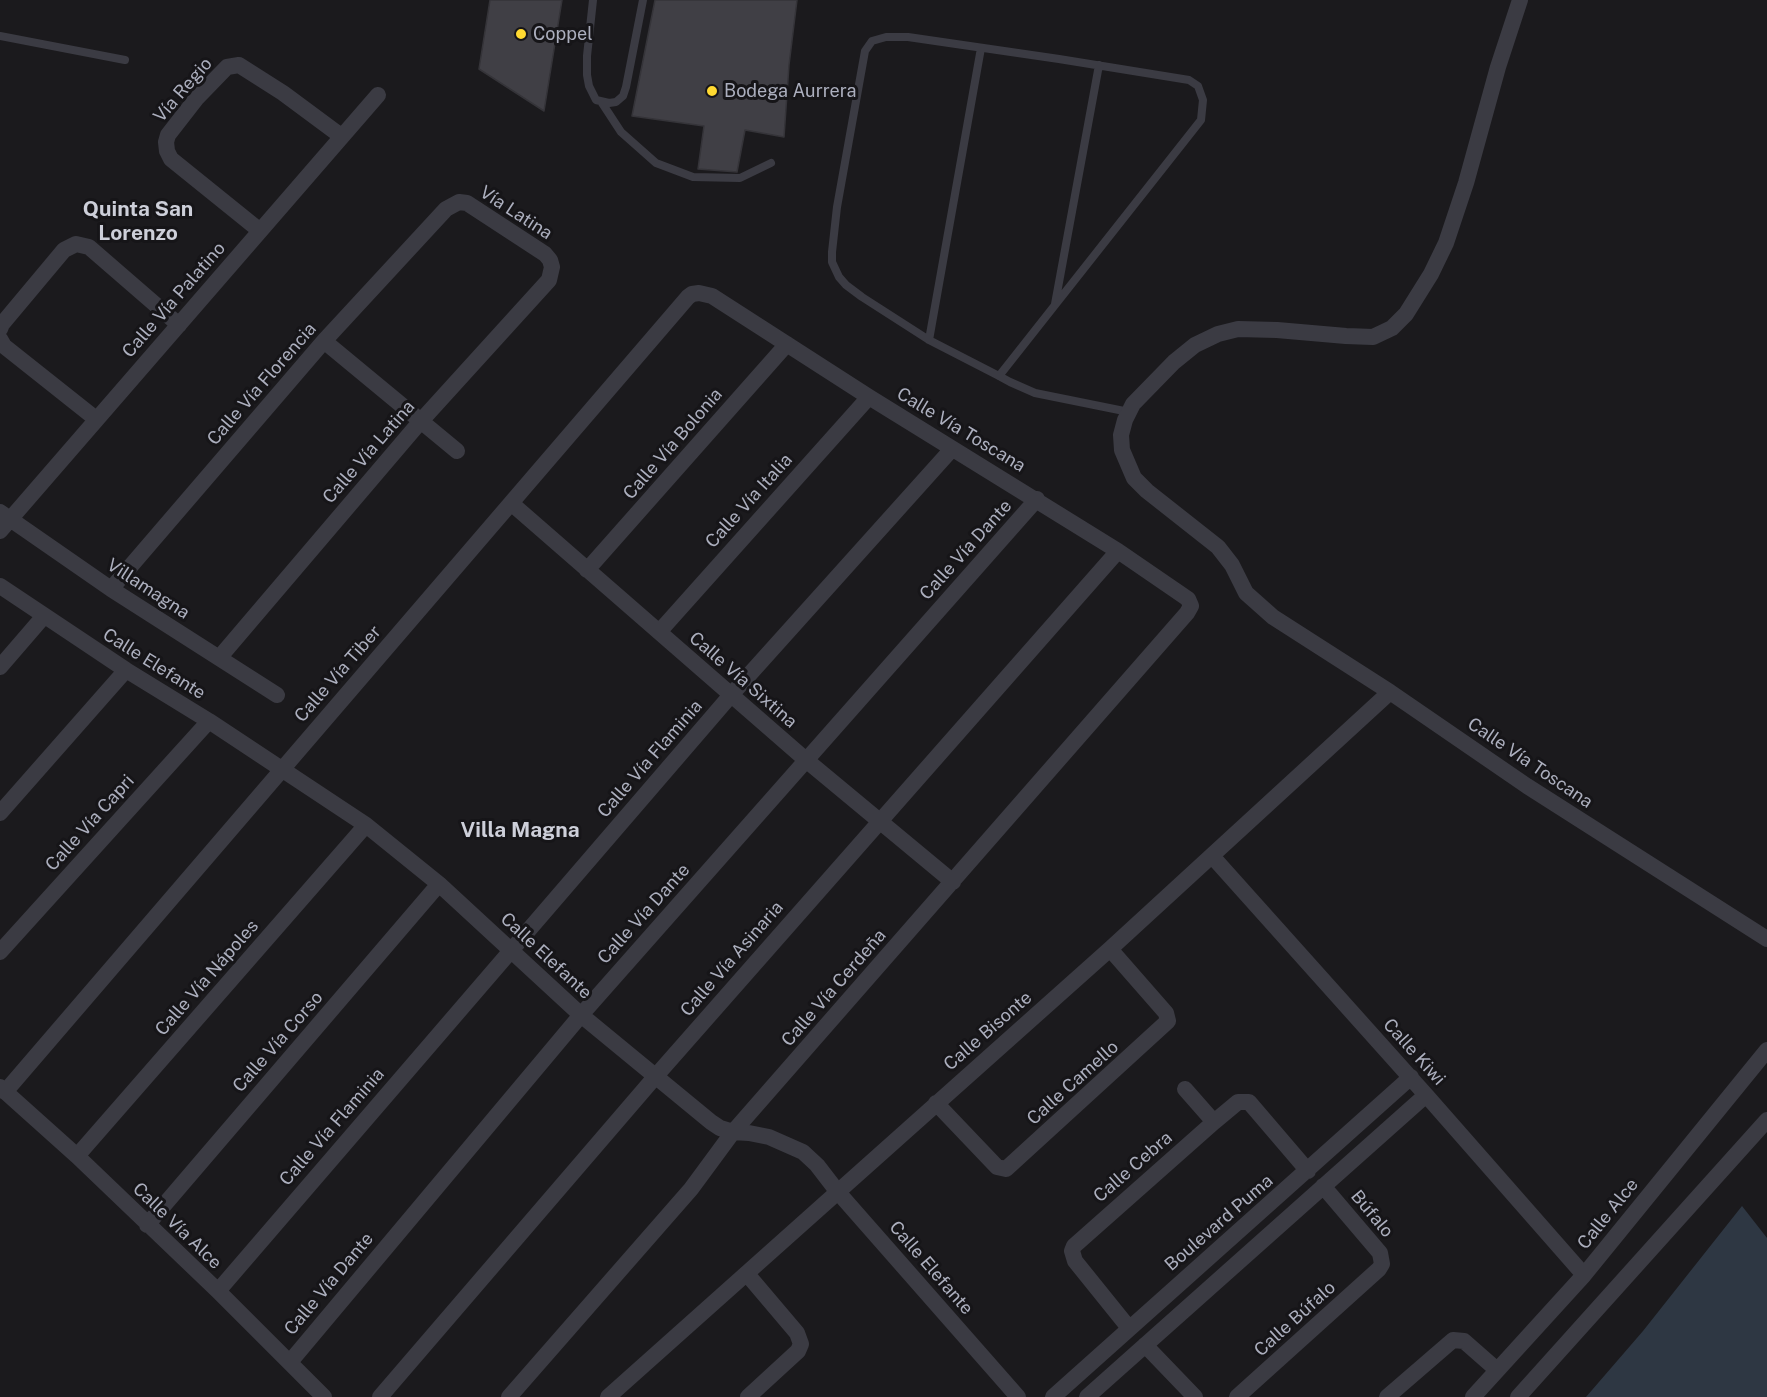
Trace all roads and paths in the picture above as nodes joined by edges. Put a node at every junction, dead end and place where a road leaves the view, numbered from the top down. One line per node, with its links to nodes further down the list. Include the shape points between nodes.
1 (593, 0): 9 (lane, via 587,75 593,95)
2 (643, 0): 9 (lane, via 623,96 616,102)
3 (1520, 0): 25 (street, via 1446,243 1406,314 1392,328 1373,337 1238,329 1218,334 1195,345 1174,362 1142,393)
4 (0, 36): 6 (lane)
5 (981, 48): 7 (lane); 20 (lane); 20 (lane, via 908,37 872,41 865,51 839,196 831,252 839,277 862,297)
6 (125, 60)
7 (1099, 65): 16 (lane); 16 (lane, via 1189,80 1198,86 1203,100 1201,120)
8 (378, 95): 10 (street, Calle Vía Palatino)
9 (602, 103): 11 (lane, via 621,132 656,163 693,177 740,178)
10 (341, 136): 13 (street, Calle Vía Palatino); 13 (street, Vía Regio, via 239,66 227,67 196,99 168,135 167,152)
11 (771, 163)
12 (446, 209): 14 (street, Vía Latina, via 459,202 475,207 545,254); 21 (street, Calle Vía Florencia)
13 (259, 230): 17 (street, Calle Vía Palatino)
14 (552, 274): 27 (street, Calle Vía Latina)
15 (706, 293): 22 (street, Calle Vía Toscana); 31 (street, Calle Vía Tiber, via 688,297)
16 (1055, 305): 23 (lane)
17 (179, 325): 18 (street, via 89,247 76,244 64,250); 26 (street, Calle Vía Palatino)
18 (0, 329)
19 (0, 339): 26 (street)
20 (929, 340): 23 (lane)
21 (324, 341): 27 (street); 36 (street, Calle Vía Florencia)
22 (787, 344): 24 (street, Calle Vía Toscana); 34 (street, Calle Vía Bolonia)
23 (999, 376): 25 (lane, via 1035,393)
24 (869, 397): 28 (street, Calle Vía Toscana); 39 (street, Calle Vía Italia)
25 (1129, 412): 43 (street, Calle Vía Toscana, via 1121,435 1122,450 1134,478 1218,547 1246,593 1273,617)
26 (96, 419): 32 (street, Calle Vía Palatino)
27 (420, 422): 29 (street); 40 (street, Calle Vía Latina)
28 (952, 448): 30 (street, Calle Vía Toscana); 45 (street, Calle Vía Flaminia)
29 (457, 452)
30 (1037, 500): 33 (street, Calle Vía Toscana); 47 (street, Calle Vía Dante)
31 (511, 503): 34 (street, Calle Vía Sixtina); 48 (street, Calle Vía Tiber)
32 (4, 520): 36 (street, Villamagna)
33 (1118, 551): 37 (street, Calle Vía Toscana, via 1188,599); 50 (street, Calle Vía Asinaria)
34 (587, 570): 39 (street, Calle Vía Sixtina)
35 (0, 586): 38 (street, Calle Elefante)
36 (111, 589): 40 (street, Villamagna)
37 (1191, 606): 53 (street, Calle Vía Cerdeña)
38 (44, 616): 41 (street); 42 (street, Calle Elefante)
39 (658, 632): 45 (street, Calle Vía Sixtina)
40 (219, 658): 44 (street, Villamagna)
41 (0, 667)
42 (126, 670): 46 (street, Calle Elefante); 49 (street)
43 (1390, 692): 52 (street, Calle Bisonte); 55 (street, Calle Vía Toscana, via 1527,786)
44 (277, 695)
45 (731, 695): 47 (street, Calle Vía Sixtina); 57 (street, Calle Vía Flaminia)
46 (209, 721): 48 (street, Calle Elefante); 58 (street, Calle Vía Capri)
47 (806, 760): 50 (street, Calle Vía Sixtina); 59 (street, Calle Vía Dante)
48 (282, 769): 51 (street, Calle Elefante); 63 (street, Calle Vía Tiber)
49 (0, 813)
50 (879, 820): 53 (street, Calle Vía Sixtina); 61 (street, Calle Vía Asinaria)
51 (366, 825): 54 (street, Calle Elefante); 70 (street, Calle Vía Nápoles)
52 (1212, 856): 56 (street, Calle Bisonte); 62 (street, Calle Kiwi)
53 (953, 882): 69 (street, Calle Vía Cerdeña)
54 (439, 884): 57 (street, Calle Elefante); 74 (street, Calle Vía Corso)
55 (1767, 939)
56 (1110, 949): 66 (street, Calle Bisonte); 66 (street, Calle Camello, via 1166,1013 1166,1025 1006,1169 996,1167)
57 (510, 950): 59 (street, Calle Elefante); 78 (street, Calle Vía Flaminia)
58 (0, 952)
59 (580, 1015): 61 (street, Calle Elefante); 81 (street, Calle Vía Dante)
60 (1767, 1050): 77 (street, Calle Alce)
61 (655, 1077): 69 (street, Calle Elefante, via 711,1122); 84 (street, Calle Vía Asinaria)
62 (1411, 1077): 65 (street, Calle Kiwi); 71 (street, Boulevard Puma)
63 (2, 1089): 70 (street, Calle Vía Alce)
64 (1185, 1089): 68 (street)
65 (1426, 1095): 72 (street); 77 (street, Calle Kiwi)
66 (936, 1103): 73 (street, Calle Bisonte)
67 (1767, 1120): 95 (street)
68 (1214, 1122): 71 (street, Calle Cebra, via 1233,1105 1244,1101 1253,1105); 79 (street, Calle Cebra, via 1074,1246 1073,1257)
69 (733, 1132): 73 (street, Calle Elefante, via 769,1137 803,1152); 85 (street, Calle Vía Cerdeña, via 691,1189)
70 (77, 1156): 74 (street, Calle Vía Alce)
71 (1308, 1171): 79 (street, Boulevard Puma)
72 (1323, 1186): 75 (street, Búfalo, via 1380,1253); 80 (street)
73 (837, 1191): 76 (street, Calle Bisonte); 88 (street, Calle Elefante)
74 (147, 1225): 78 (street, Calle Vía Alce)
75 (1379, 1269): 92 (street, Calle Búfalo)
76 (747, 1274): 86 (street, Calle Bisonte); 87 (street, via 801,1344)
77 (1584, 1275): 82 (street, Calle Alce)
78 (218, 1291): 81 (street, Calle Vía Alce)
79 (1129, 1328): 89 (street, Boulevard Puma)
80 (1145, 1345): 90 (street); 91 (street)
81 (290, 1362): 83 (street, Calle Vía Alce)
82 (1497, 1370): 93 (street, via 1458,1339 1449,1342); 94 (street, Calle Alce)
83 (324, 1397)
84 (380, 1397)
85 (509, 1397)
86 (608, 1397)
87 (748, 1397)
88 (1018, 1397)
89 (1053, 1397)
90 (1087, 1397)
91 (1194, 1397)
92 (1237, 1397)
93 (1387, 1397)
94 (1473, 1397)
95 (1518, 1397)

